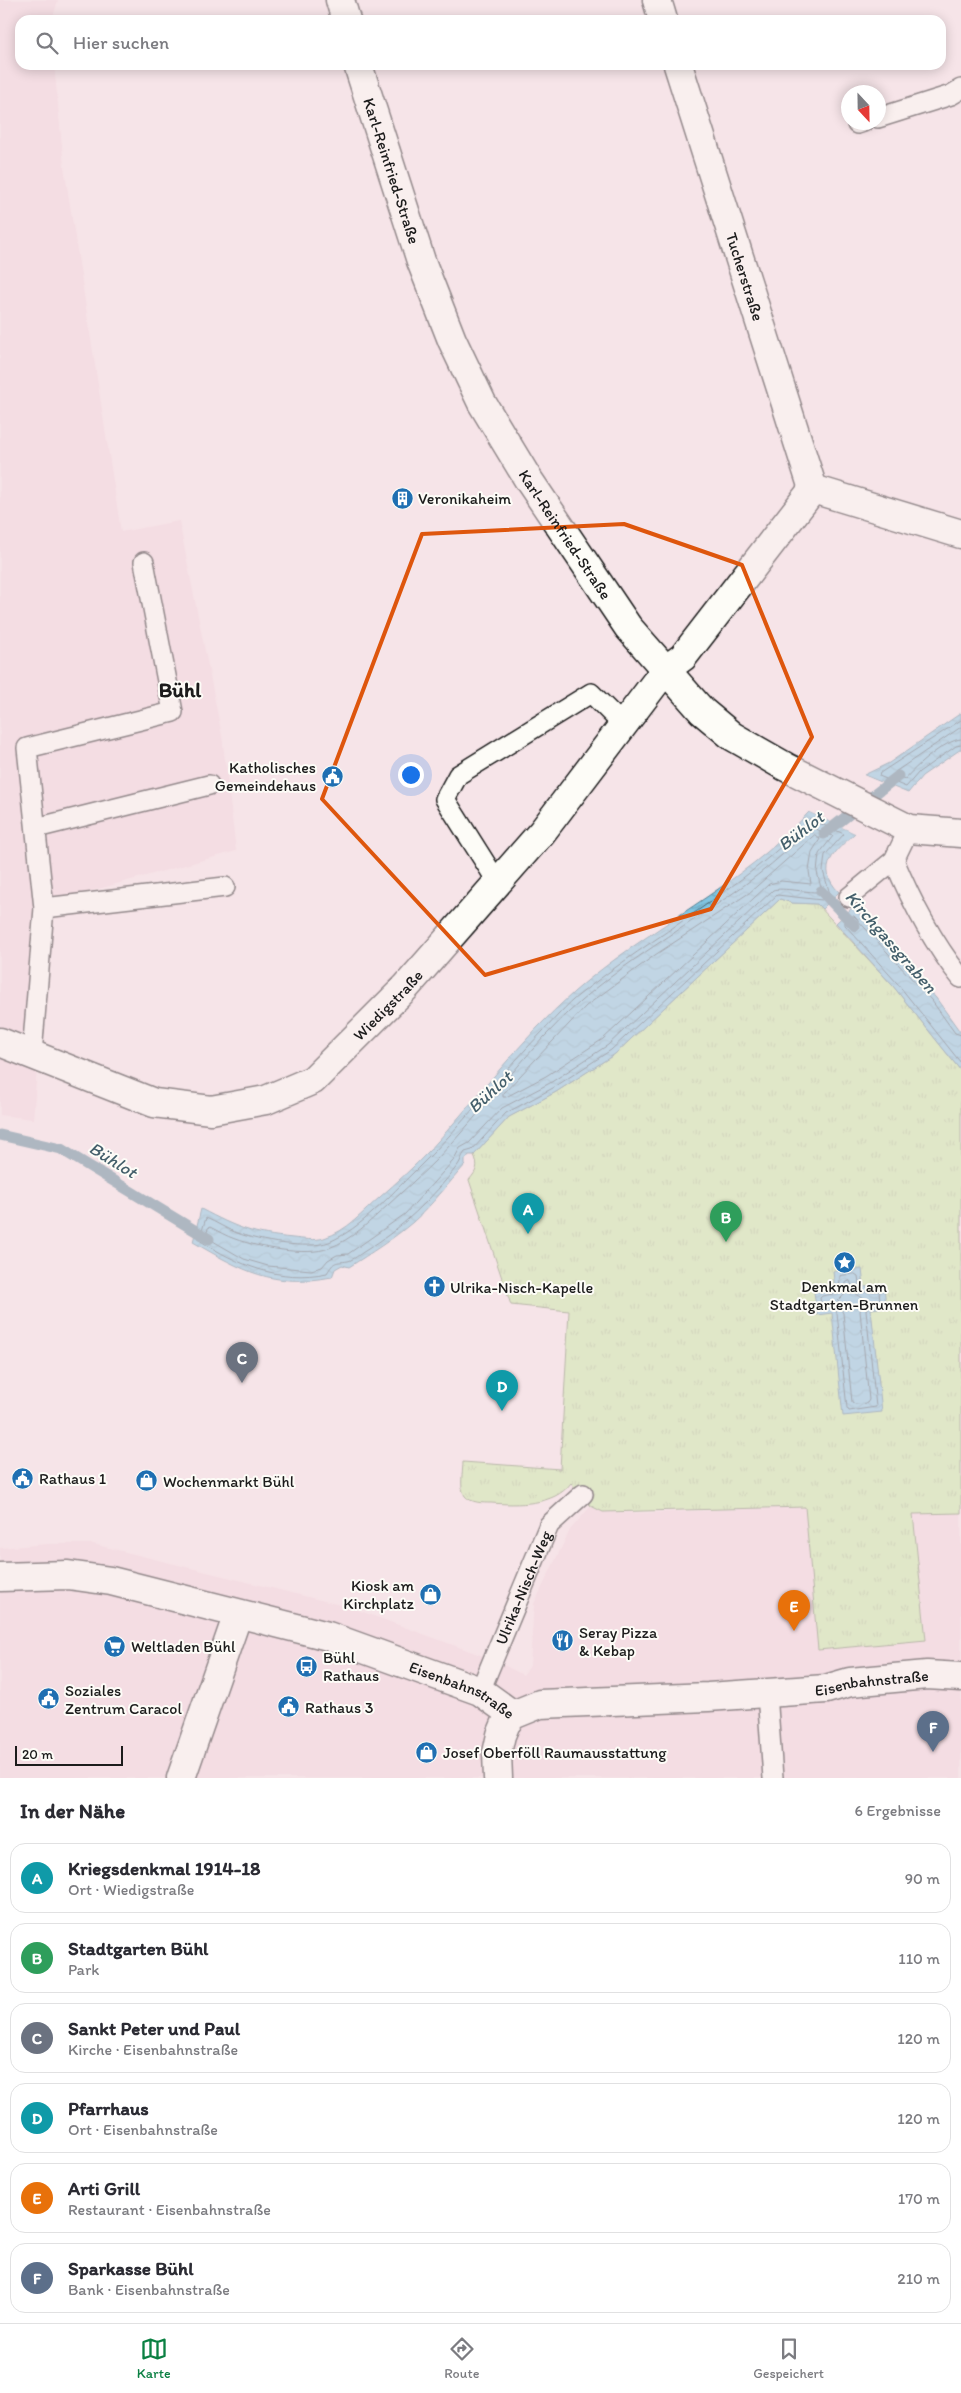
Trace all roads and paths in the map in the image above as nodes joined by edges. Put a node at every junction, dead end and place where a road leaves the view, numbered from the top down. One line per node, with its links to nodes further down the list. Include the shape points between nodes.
1 (340, 0): 3 (street)
2 (657, 0): 4 (street)
3 (344, 15)
4 (662, 15)
5 (360, 70): 12 (street, Karl-Reinfried-Straße, via 422,261 452,340 482,403 575,550 628,627)
6 (680, 70): 9 (street, Tucherstraße)
7 (961, 89): 8 (lane)
8 (886, 115)
9 (813, 489): 10 (street); 12 (street, via 683,657)
10 (961, 534)
11 (144, 562): 15 (lane, via 173,712 27,748)
12 (665, 670): 13 (street, Wiedigstraße); 16 (street, Karl-Reinfried-Straße, via 702,711 732,736)
13 (623, 725): 19 (street, Wiedigstraße, via 542,832); 19 (lane, via 590,693 458,775 445,799)
14 (209, 785): 15 (lane)
15 (36, 828): 22 (lane)
16 (909, 829): 17 (street, Karl-Reinfried-Straße); 18 (lane)
17 (961, 833)
18 (894, 860): 21 (lane); 23 (lane, via 905,888 945,958)
19 (498, 883): 25 (street, Wiedigstraße, via 406,987 313,1080 266,1100 211,1110 154,1103)
20 (225, 887): 22 (lane)
21 (848, 897)
22 (44, 908): 25 (lane)
23 (961, 978)
24 (0, 1042): 25 (street, Wiedigstraße)
25 (32, 1054)
26 (583, 1494): 30 (lane, Ulrika-Nisch-Weg, via 549,1525)
27 (0, 1577): 28 (street, Eisenbahnstraße, via 68,1575 111,1581)
28 (238, 1614): 30 (street, Eisenbahnstraße, via 328,1636); 33 (street)
29 (961, 1677): 31 (street, Eisenbahnstraße, via 927,1675 850,1682 826,1689)
30 (480, 1691): 32 (street, Eisenbahnstraße)
31 (767, 1693): 32 (street, Eisenbahnstraße, via 558,1702 532,1706); 35 (lane)
32 (513, 1715): 34 (street, via 500,1735)
33 (180, 1778)
34 (498, 1778)
35 (773, 1778)

